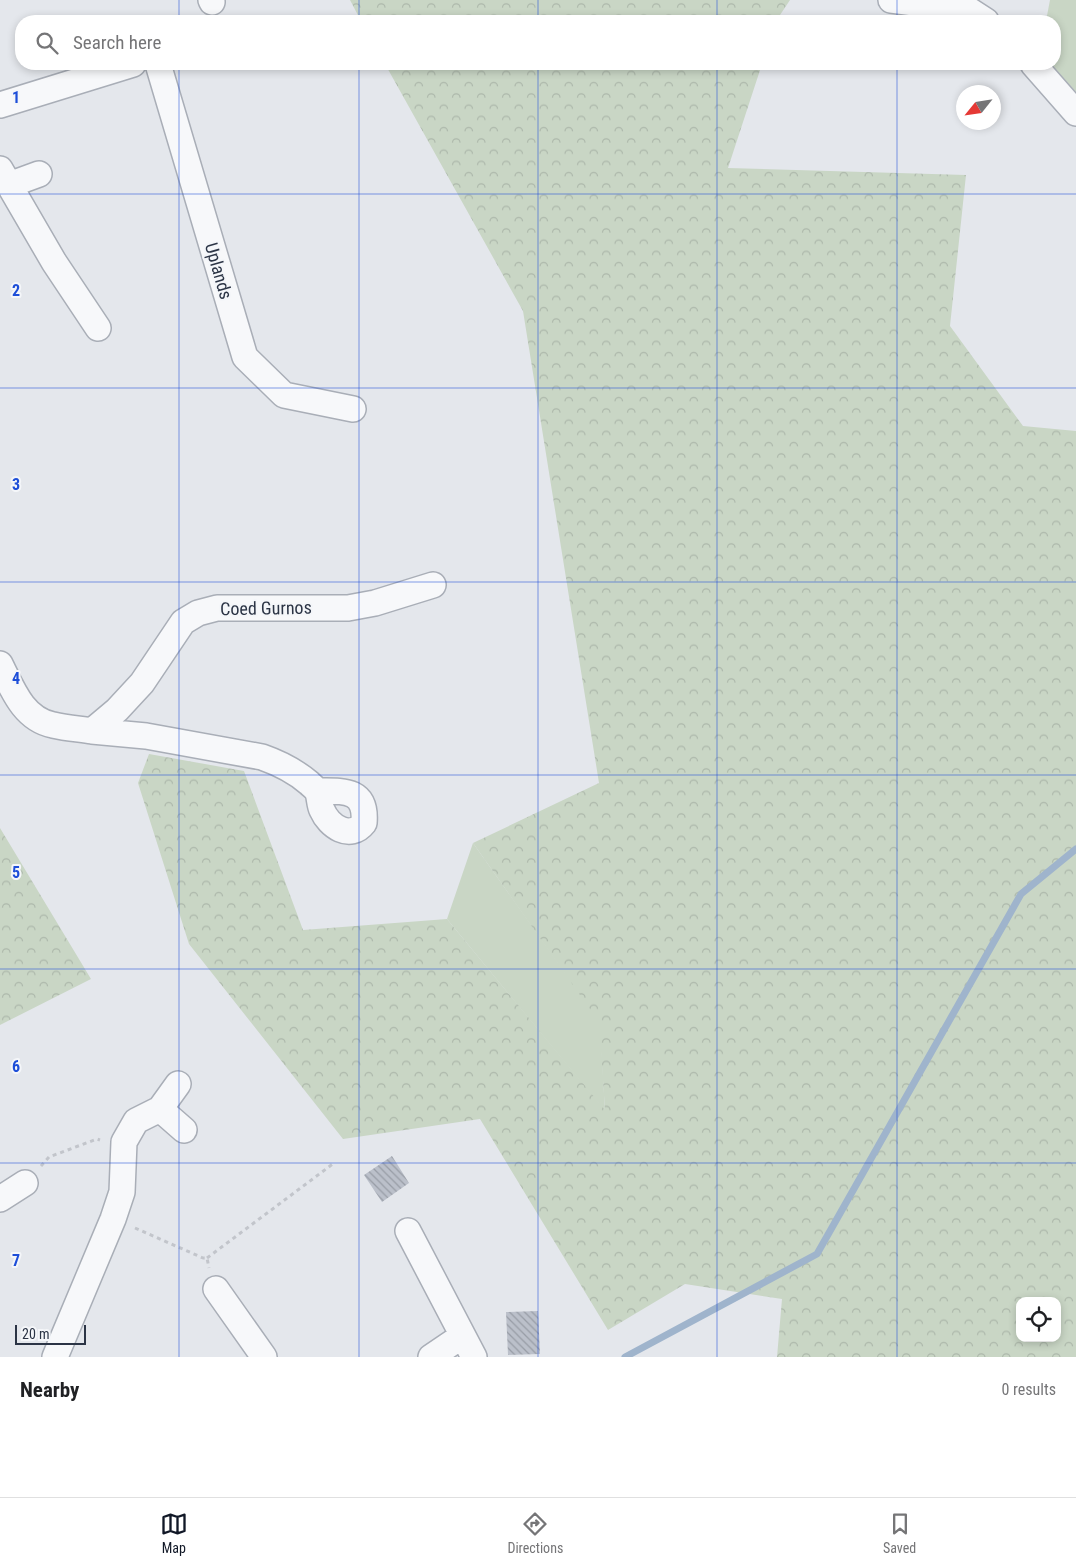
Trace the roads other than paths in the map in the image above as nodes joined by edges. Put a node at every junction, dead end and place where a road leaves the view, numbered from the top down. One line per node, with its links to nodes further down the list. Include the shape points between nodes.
1 (893, 0): 2 (street, via 969,10)
2 (977, 15)
3 (114, 70): 6 (street)
4 (160, 70): 11 (street, Uplands, via 245,357 284,395)
5 (1037, 70): 7 (street)
6 (0, 105)
7 (1076, 113)
8 (39, 174): 9 (street)
9 (5, 177): 10 (street, via 54,262)
10 (98, 328)
11 (353, 410)
12 (433, 585): 14 (street, Coed Gurnos, via 348,608 217,608 198,613 183,622 142,683)
13 (0, 664): 14 (street, via 18,700 34,716 52,725)
14 (92, 731): 15 (street, via 146,736 262,757 301,776)
15 (317, 791)
16 (178, 1084): 17 (street)
17 (160, 1109): 18 (street); 24 (street, via 136,1121 124,1142 122,1192 114,1219)
18 (184, 1130)
19 (26, 1183): 20 (street)
20 (0, 1199)
21 (408, 1231): 23 (street)
22 (216, 1289): 25 (street)
23 (468, 1346): 26 (street)
24 (55, 1357)
25 (264, 1357)
26 (431, 1357)

